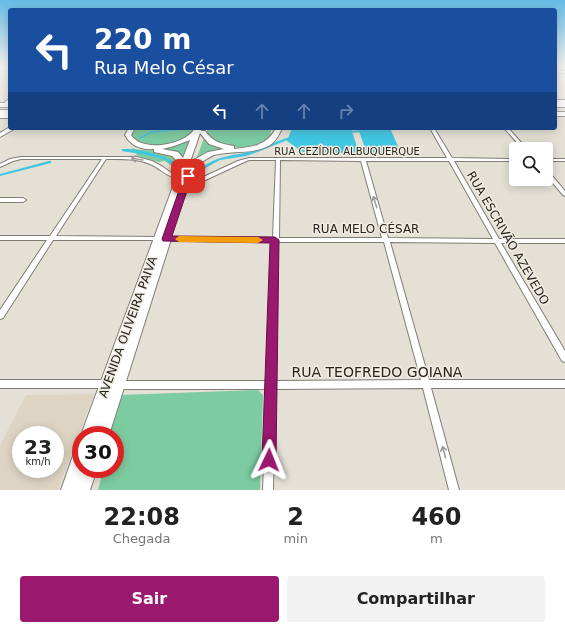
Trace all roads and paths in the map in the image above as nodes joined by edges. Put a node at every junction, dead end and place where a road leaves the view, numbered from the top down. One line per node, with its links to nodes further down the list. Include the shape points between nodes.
1 (9, 130): 9 (street)
2 (125, 130): 18 (main road, via 123,137 130,145 172,153)
3 (131, 130): 4 (main road, via 128,135 138,144 164,147 191,138)
4 (201, 130): 5 (main road, via 206,139 214,144 244,148 265,141); 18 (main road, AVENIDA OLIVEIRA PAIVA)
5 (272, 130)
6 (278, 130): 18 (main road, via 276,137 263,146 213,154)
7 (433, 130): 12 (street, RUA ESCRIVÃO AZEVEDO)
8 (508, 130): 10 (street)
9 (0, 135)
10 (519, 142)
11 (106, 158): 19 (street, via 21,158); 20 (street, one-way to 11, via 173,177 148,161); 27 (street)
12 (450, 159): 14 (street, RUA CEZÍDIO ALBUQUERQUE); 15 (street, RUA CEZÍDIO ALBUQUERQUE); 31 (street, RUA ESCRIVÃO AZEVEDO)
13 (278, 160): 14 (street, RUA CEZÍDIO ALBUQUERQUE); 22 (street, RUA CEZÍDIO ALBUQUERQUE, via 243,160); 30 (street)
14 (363, 160): 29 (street, one-way to 14)
15 (509, 160)
16 (553, 160): 17 (street)
17 (565, 160)
18 (189, 164): 20 (main road, AVENIDA OLIVEIRA PAIVA); 22 (main road, AVENIDA OLIVEIRA PAIVA)
19 (0, 166)
20 (180, 178): 28 (main road, AVENIDA OLIVEIRA PAIVA)
21 (553, 180): 23 (street)
22 (184, 188): 28 (main road, AVENIDA OLIVEIRA PAIVA)
23 (565, 194)
24 (0, 200): 25 (street)
25 (23, 200)
26 (0, 238): 27 (street, RUA MELO CÉSAR)
27 (51, 238): 28 (street, RUA MELO CÉSAR); 33 (street)
28 (163, 239): 30 (street, RUA MELO CÉSAR); 36 (main road, AVENIDA OLIVEIRA PAIVA)
29 (386, 239): 30 (street, RUA MELO CÉSAR); 31 (street, RUA MELO CÉSAR); 39 (street)
30 (275, 240): 38 (street)
31 (496, 240): 32 (street, RUA MELO CÉSAR); 34 (street, RUA ESCRIVÃO AZEVEDO)
32 (565, 241)
33 (0, 316)
34 (565, 358)
35 (0, 384): 36 (street, RUA TEOFREDO GOIANA)
36 (112, 384): 38 (street, RUA TEOFREDO GOIANA); 40 (main road, AVENIDA OLIVEIRA PAIVA); 41 (main road, AVENIDA OLIVEIRA PAIVA)
37 (565, 384): 39 (street, RUA TEOFREDO GOIANA)
38 (271, 385): 39 (street, RUA TEOFREDO GOIANA); 46 (street)
39 (426, 385): 47 (street, one-way to 39)
40 (93, 426)
41 (103, 426)
42 (73, 478): 44 (main road)
43 (86, 478): 45 (main road)
44 (69, 490)
45 (82, 490)
46 (268, 490)
47 (454, 490)

